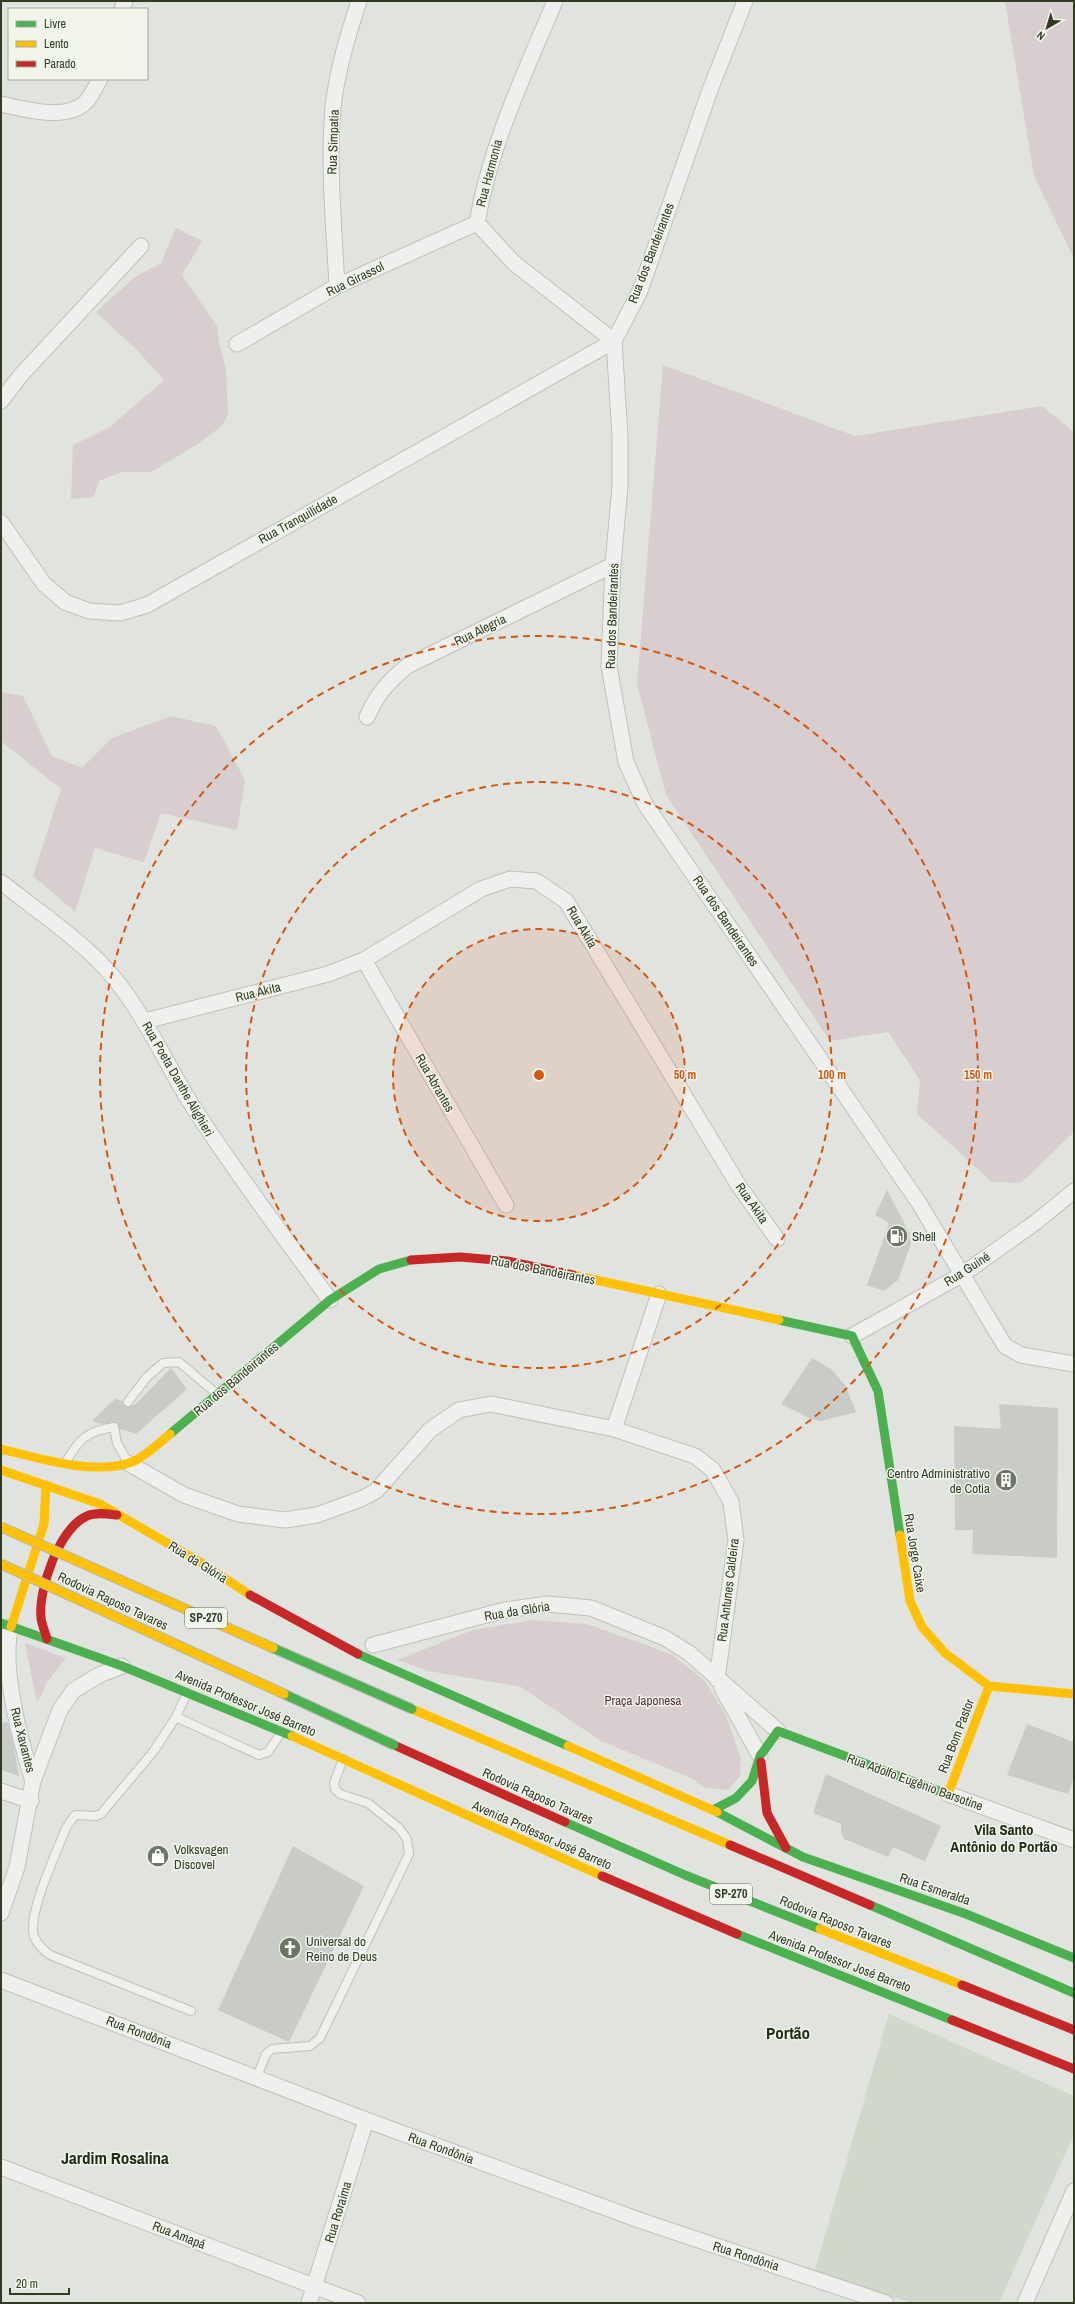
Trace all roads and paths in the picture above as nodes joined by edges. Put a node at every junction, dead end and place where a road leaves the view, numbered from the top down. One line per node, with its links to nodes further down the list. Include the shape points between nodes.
1 (359, 1): 8 (street, Rua Simpatia, via 347,37 334,106 331,174)
2 (555, 1): 6 (street, Rua Harmonia, via 501,132 482,194)
3 (745, 1): 9 (street, Rua dos Bandeirantes, via 710,90 640,291)
4 (99, 80): 5 (street, via 85,103 67,111 38,113)
5 (1, 104)
6 (477, 223): 8 (street, Rua Girassol); 9 (street, Rua Harmonia, via 514,263)
7 (141, 246): 11 (street, via 21,375)
8 (336, 286): 10 (street, Rua Girassol)
9 (614, 341): 12 (street, Rua Tranquilidade, via 147,605 120,613 89,611 65,602 44,584); 13 (street, Rua dos Bandeirantes, via 620,437 620,486)
10 (237, 344)
11 (1, 401)
12 (1, 522)
13 (613, 565): 14 (street, Rua Alegria, via 407,666 386,684); 21 (street, Rua dos Bandeirantes, via 609,666 626,762 646,804 919,1203)
14 (367, 717)
15 (1, 882): 17 (street, Rua Poeta Danthe Alighieri, via 85,950 114,977)
16 (364, 960): 17 (street, Rua Akita, via 328,974); 19 (street, Rua Abrantes); 20 (street, Rua Akita, via 481,888 510,879 536,881 566,901 740,1186)
17 (145, 1021): 23 (street, Rua Poeta Danthe Alighieri, via 179,1084 217,1144)
18 (1074, 1190): 21 (street, Rua Guiné, via 1036,1222)
19 (506, 1205)
20 (777, 1239)
21 (962, 1274): 24 (street, Rua Guiné); 25 (street, Rua dos Bandeirantes, via 1005,1346 1011,1351)
22 (659, 1294): 23 (main road, Rua dos Bandeirantes, via 507,1261 460,1257 413,1259 379,1269); 24 (main road, Rua dos Bandeirantes); 28 (street)
23 (330, 1300): 26 (main road, Rua dos Bandeirantes)
24 (852, 1336): 44 (main road, Rua Jorge Caixe, via 878,1391 910,1601 922,1626 945,1653)
25 (1074, 1364)
26 (218, 1394): 27 (lane, via 179,1362 163,1363 146,1378); 31 (main road, Rua dos Bandeirantes, via 151,1450)
27 (128, 1402)
28 (614, 1429): 31 (street, Rua Antunes Caldeira, via 491,1404 459,1410 430,1430 376,1491 317,1515 285,1520 238,1514 184,1495); 43 (street, Rua Antunes Caldeira, via 695,1456 713,1470 731,1502 736,1540)
29 (1, 1450): 30 (main road)
30 (66, 1463): 31 (main road, via 100,1467); 31 (lane, via 74,1448 85,1436 97,1430 114,1427 117,1443)
31 (128, 1463)
32 (1, 1470): 33 (main road, Rua da Glória)
33 (46, 1485): 34 (main road, Rua da Glória, via 100,1504); 37 (main road, via 48,1501 45,1525)
34 (123, 1516): 40 (main road, via 87,1516 66,1532 52,1560 42,1607 41,1618); 56 (main road, Rua da Glória, via 251,1596 345,1648)
35 (1, 1527): 62 (main road, Rodovia Raposo Tavares / SP-270, bridge, via 412,1709)
36 (1, 1564): 64 (main road, Rodovia Raposo Tavares / SP-270, bridge, via 394,1745 685,1875)
37 (22, 1588): 38 (main road); 39 (main road)
38 (10, 1597)
39 (6, 1625): 40 (main road, Avenida Professor José Barreto); 52 (street, Rua Xavantes, via 7,1661 16,1715)
40 (47, 1639): 42 (main road, Avenida Professor José Barreto)
41 (373, 1645): 43 (street, Rua da Glória, via 505,1610 548,1604 591,1608 665,1638 689,1653)
42 (122, 1666): 45 (main road, Avenida Professor José Barreto); 52 (street, Rua Xavantes, via 99,1675 73,1691 60,1710)
43 (717, 1679): 49 (street, Rua da Glória); 50 (street)
44 (989, 1686): 46 (main road); 54 (main road, Rua Bom Pastor)
45 (187, 1692): 47 (lane); 48 (main road, Avenida Professor José Barreto)
46 (1074, 1694)
47 (176, 1717): 48 (lane, via 259,1755 268,1752); 63 (lane, via 153,1752 101,1814 75,1815 72,1818 33,1916 34,1936 39,1946 50,1955)
48 (281, 1731): 51 (main road, Avenida Professor José Barreto)
49 (778, 1731): 50 (main road); 54 (main road, Rua Adolfo Eugênio Barsotine)
50 (760, 1756): 56 (main road, via 752,1781 736,1798); 58 (main road, via 767,1813)
51 (343, 1759): 65 (main road, Avenida Professor José Barreto, via 684,1913); 66 (lane, via 334,1783 335,1789 340,1794 368,1803 398,1828 407,1839 409,1854 320,2038 310,2046 272,2049 266,2054)
52 (34, 1781): 55 (street, Rua Xavantes)
53 (1, 1791): 55 (street)
54 (948, 1794): 57 (street, Rua Adolfo Eugênio Barsotine)
55 (31, 1801): 59 (street, Rua Xavantes, via 17,1867)
56 (713, 1810): 58 (main road)
57 (1074, 1840)
58 (786, 1848): 60 (main road, Rua Esmeralda, via 803,1857 966,1914)
59 (1, 1913)
60 (1074, 1958)
61 (1, 1980): 66 (street, Rua Rondônia)
62 (1074, 1993)
63 (191, 2011)
64 (1074, 2030)
65 (1074, 2069)
66 (257, 2077): 67 (street, Rua Rondônia)
67 (366, 2120): 70 (street, Rua Roraima); 73 (street, Rua Rondônia, via 639,2220)
68 (1, 2167): 70 (street, Rua Amapá)
69 (1074, 2191): 74 (street)
70 (315, 2288): 71 (street, Rua Roraima); 72 (street, Rua Amapá)
71 (309, 2303)
72 (358, 2303)
73 (886, 2303)
74 (1025, 2303)

